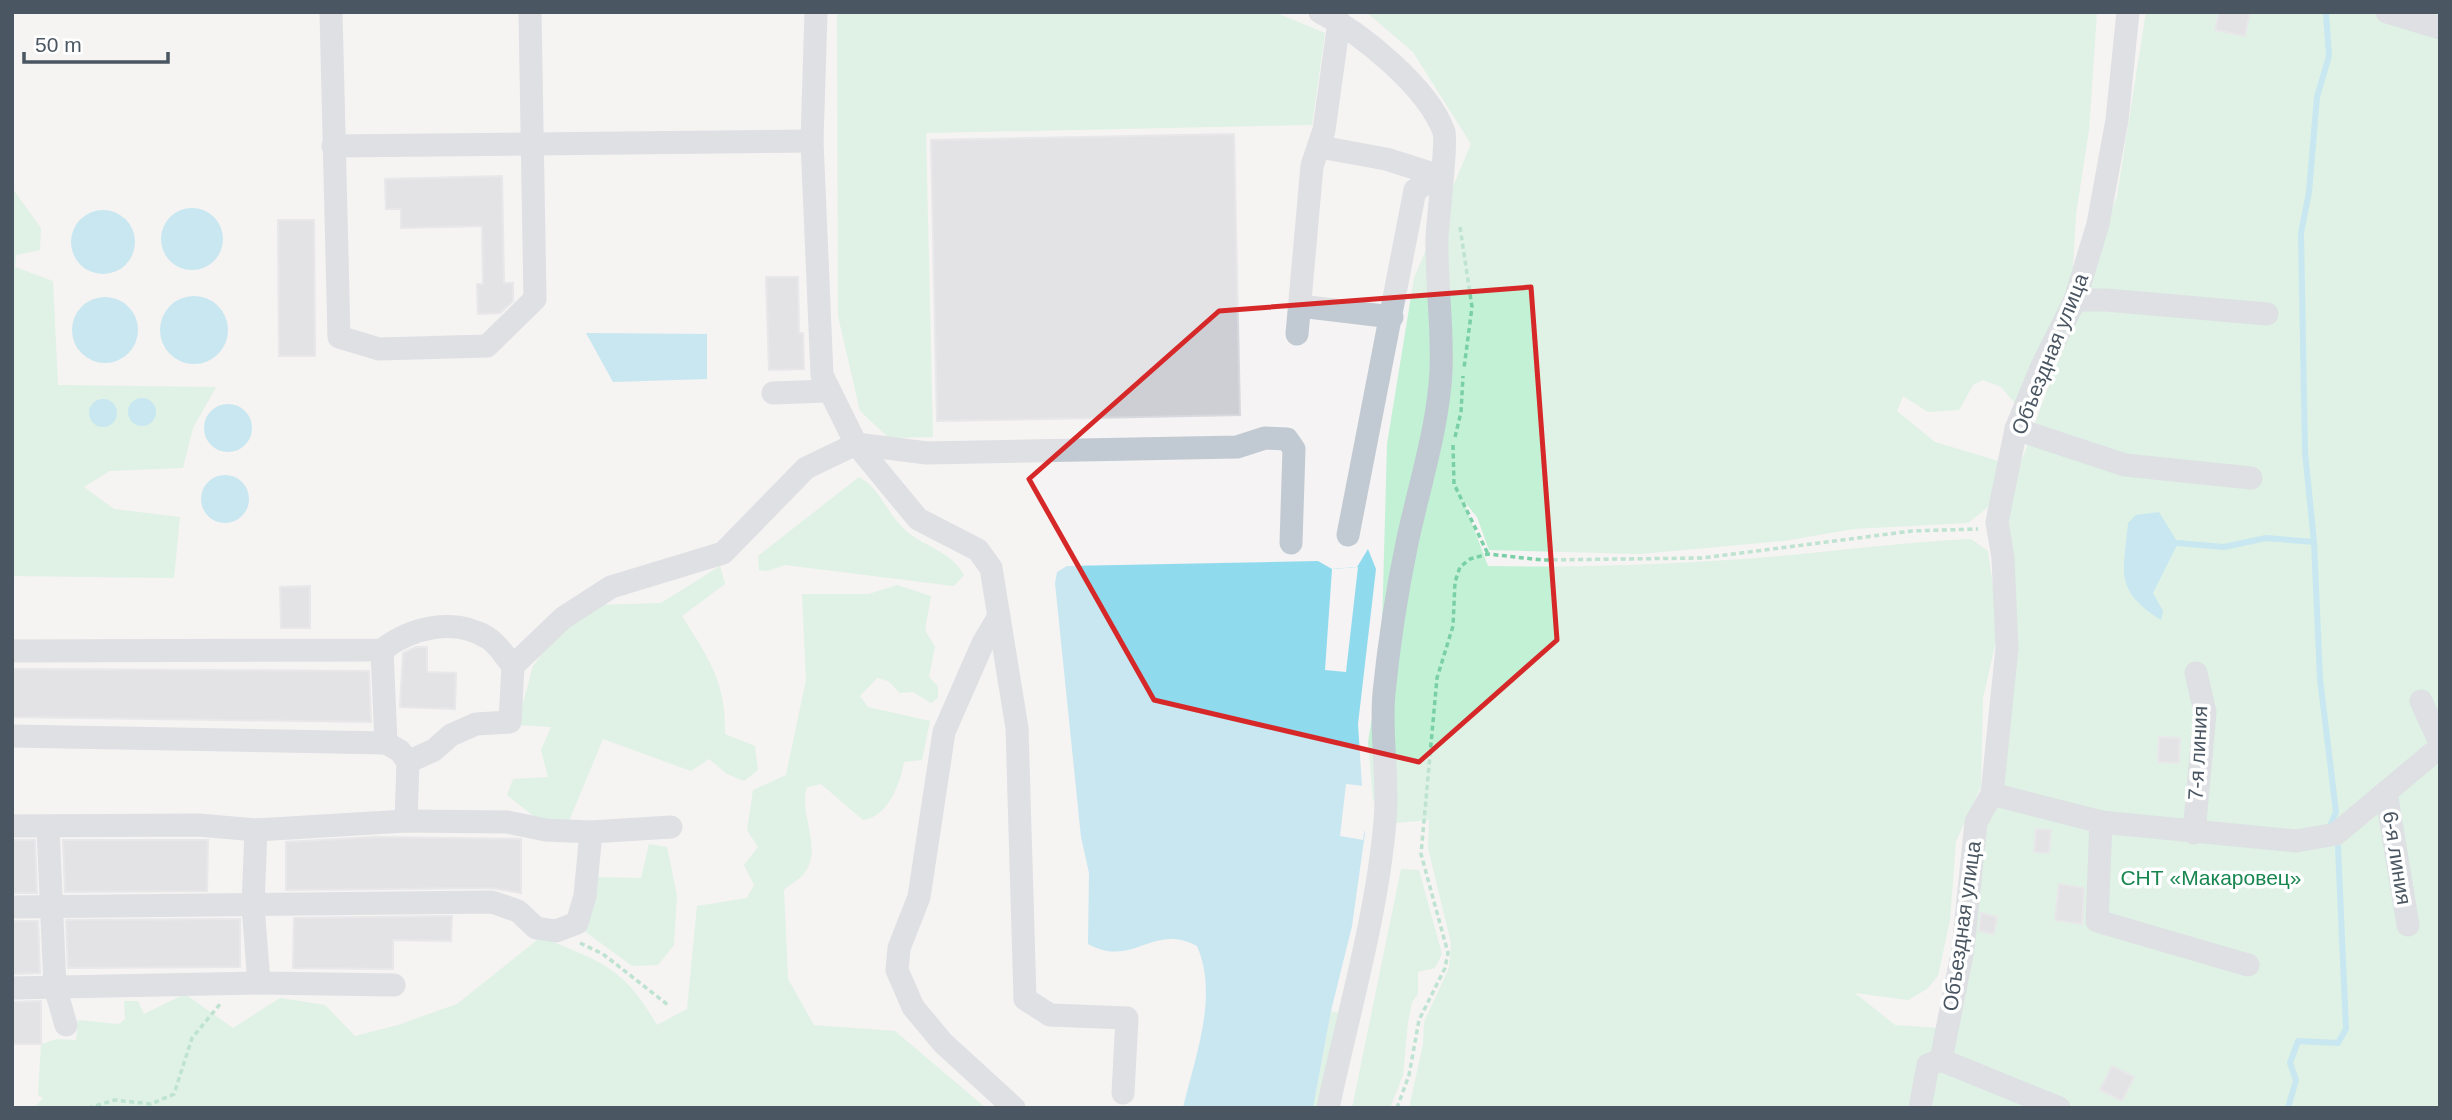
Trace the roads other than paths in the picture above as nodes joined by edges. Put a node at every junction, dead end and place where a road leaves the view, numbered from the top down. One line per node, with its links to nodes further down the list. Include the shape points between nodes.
1 (331, 12): 10 (street)
2 (530, 12): 9 (street)
3 (816, 12): 8 (street)
4 (2128, 12): 13 (street, Объездная улица, via 2117,120 2101,211)
5 (2387, 12): 7 (street)
6 (1329, 17): 11 (street); 12 (street, via 1374,48 1426,103 1445,134)
7 (2440, 29)
8 (812, 141): 9 (street); 18 (street, via 822,376)
9 (533, 144): 10 (street); 10 (street, via 536,299 487,346 379,349 339,337)
10 (333, 146)
11 (1320, 147): 12 (street, via 1386,159); 14 (street, via 1312,166)
12 (1440, 176): 16 (street, via 1415,190); 58 (street, via 1441,370 1435,425 1407,545 1384,693 1385,820 1376,883)
13 (2075, 300): 15 (street); 20 (street, Объездная улица)
14 (1300, 306): 16 (street); 17 (street)
15 (2267, 314)
16 (1392, 317): 23 (street)
17 (1297, 334)
18 (827, 391): 19 (street); 21 (street)
19 (773, 393)
20 (2016, 429): 22 (street, via 2125,465); 36 (street, Объездная улица, via 1997,522 2007,648)
21 (856, 444): 24 (street, via 927,453 1237,447 1265,438 1287,439 1294,449); 25 (street, via 918,519 978,550 991,568); 28 (street, via 806,468 723,553 611,587 563,618)
22 (2251, 478)
23 (1348, 535)
24 (1292, 544)
25 (999, 616): 56 (street, via 1017,728 1025,999 1050,1015 1127,1018); 57 (street, via 944,732 919,897 899,947 897,970 913,1007 943,1043)
26 (382, 650): 27 (street); 28 (street, via 401,636 455,624 490,638); 32 (street)
27 (12, 651)
28 (513, 666): 34 (street, via 510,722 476,724)
29 (2196, 673): 44 (street, 7-я линия, via 2205,712)
30 (2421, 701): 33 (street)
31 (12, 736): 32 (street)
32 (386, 743): 34 (street)
33 (2440, 745): 35 (street)
34 (408, 762): 37 (street)
35 (2386, 792): 44 (street, via 2336,834 2296,841); 48 (street, 6-я линия)
36 (1992, 794): 38 (street); 55 (street, Объездная улица, via 1976,822 1963,949)
37 (406, 821): 42 (street); 43 (street, via 507,822)
38 (2101, 822): 44 (street); 49 (street, via 2097,921)
39 (12, 826): 40 (street)
40 (48, 827): 42 (street, via 199,825); 47 (street)
41 (671, 827): 43 (street)
42 (256, 830): 45 (street)
43 (591, 832): 45 (street, via 585,896 577,922 556,931 536,928 518,912 492,902)
44 (2194, 833)
45 (253, 906): 47 (street); 50 (street)
46 (12, 907): 47 (street)
47 (52, 907): 52 (street)
48 (2408, 925)
49 (2248, 965)
50 (249, 983): 51 (street); 52 (street)
51 (394, 985)
52 (55, 987): 53 (street); 54 (street)
53 (12, 988)
54 (66, 1025)
55 (1944, 1061): 59 (street, via 1928,1065); 60 (street)
56 (1123, 1093)
57 (1014, 1108)
58 (1328, 1108)
59 (1920, 1108)
60 (2059, 1108)

